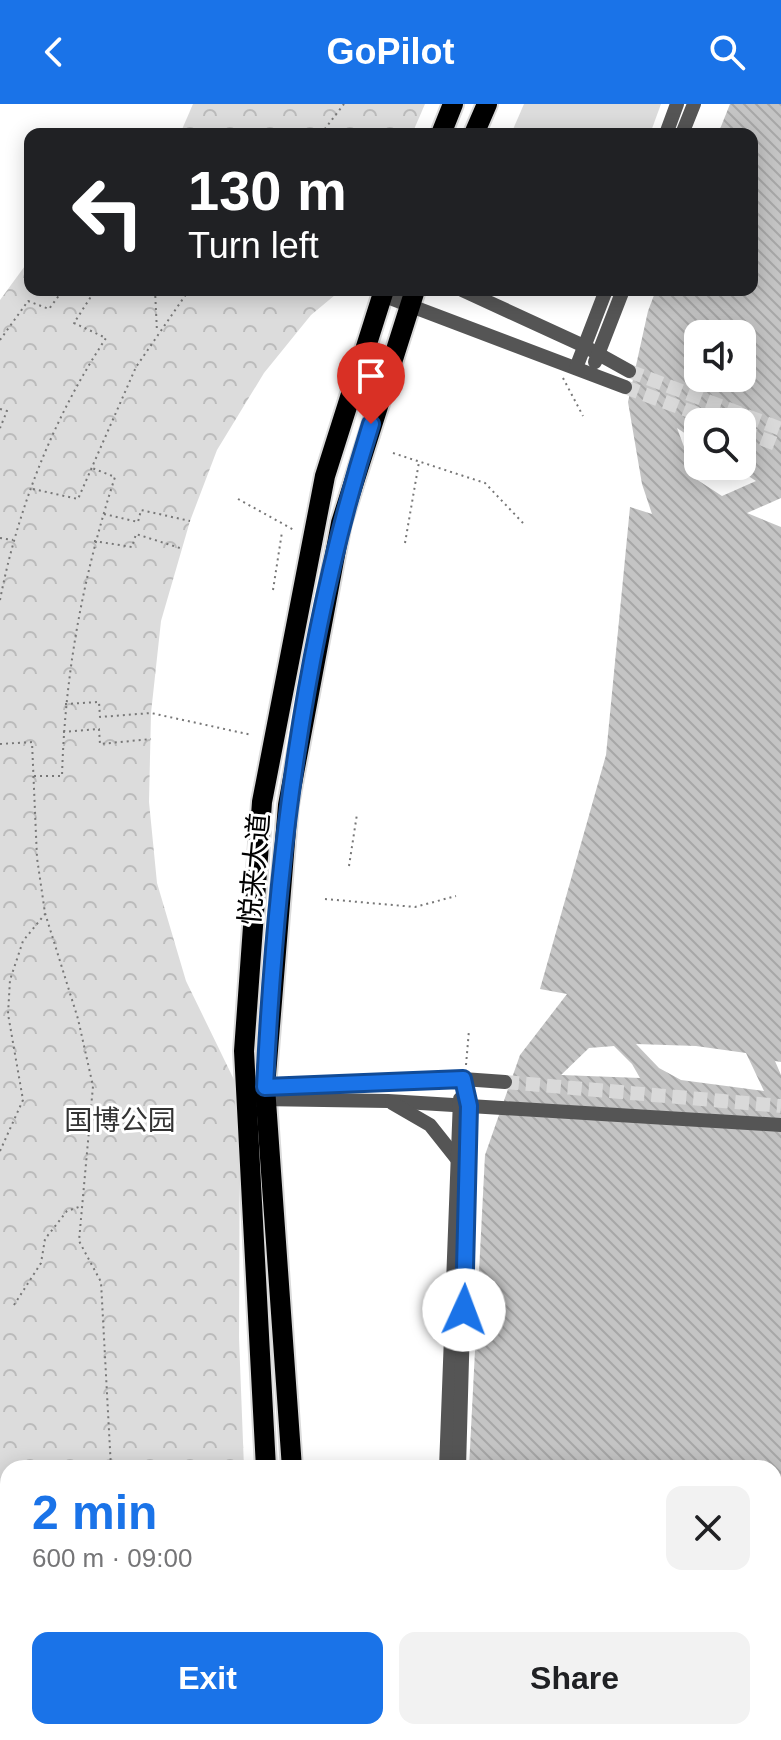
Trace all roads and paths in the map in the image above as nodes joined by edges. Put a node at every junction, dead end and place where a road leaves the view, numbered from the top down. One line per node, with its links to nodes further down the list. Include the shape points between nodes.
1 (344, 104): 6 (path)
2 (453, 104): 7 (main road)
3 (487, 104): 8 (main road)
4 (677, 104): 9 (street)
5 (694, 104): 10 (street)
6 (326, 128)
7 (443, 128)
8 (477, 128)
9 (668, 128)
10 (684, 128)
11 (59, 296): 21 (path, via 49,309 28,301)
12 (91, 296): 35 (path, via 74,323 106,338 76,383)
13 (155, 296): 20 (path)
14 (185, 296): 20 (path)
15 (382, 296): 63 (main road, 悦来大道, via 325,476 262,802)
16 (475, 296): 22 (street)
17 (604, 296): 22 (street)
18 (621, 296): 23 (street)
19 (411, 297): 24 (street); 64 (main road, 悦来大道, via 352,484 324,598 288,805)
20 (157, 333): 34 (path, via 136,367)
21 (0, 340)
22 (584, 346): 23 (street); 24 (street)
23 (598, 354): 25 (street); 26 (street)
24 (576, 368): 26 (street)
25 (629, 371)
26 (591, 374): 28 (street)
27 (561, 375): 30 (path)
28 (625, 387)
29 (0, 409): 31 (path, via 7,411)
30 (583, 416)
31 (0, 428)
32 (393, 453): 33 (path)
33 (419, 462): 39 (path, via 485,483); 45 (path)
34 (92, 468): 35 (path, via 78,499); 37 (path, via 115,477)
35 (32, 489): 43 (path)
36 (238, 499): 40 (path)
37 (103, 514): 38 (path, via 138,522 141,510); 44 (path)
38 (190, 521)
39 (523, 523)
40 (294, 530)
41 (282, 532): 47 (path)
42 (0, 538): 43 (path)
43 (14, 540): 48 (path)
44 (94, 541): 46 (path, via 132,547 136,534); 49 (path)
45 (405, 543)
46 (183, 549)
47 (273, 590)
48 (0, 600)
49 (64, 704): 50 (path); 51 (path, via 99,702 100,717 151,713)
50 (63, 732): 52 (path, via 99,729 100,744); 54 (path, via 62,776)
51 (252, 735)
52 (151, 739)
53 (0, 744): 54 (path, via 32,742)
54 (33, 776): 59 (path)
55 (357, 814): 56 (path)
56 (349, 866)
57 (456, 896): 58 (path, via 415,907)
58 (325, 899)
59 (45, 913): 68 (path, via 23,941 10,980 8,1014 23,1100); 70 (path, via 93,1086)
60 (469, 1030): 61 (path)
61 (464, 1072): 62 (street); 64 (street); 66 (street)
62 (505, 1082)
63 (245, 1094): 64 (street); 75 (main road, 悦来大道)
64 (266, 1094): 65 (street); 76 (main road, 悦来大道)
65 (388, 1101): 66 (street); 69 (street, via 430,1125)
66 (464, 1106): 67 (street); 69 (street); 72 (street)
67 (781, 1125)
68 (0, 1151)
69 (457, 1159): 72 (street)
70 (83, 1206): 71 (path, via 67,1211 45,1239 41,1263); 74 (path, via 79,1241 101,1282)
71 (14, 1305)
72 (458, 1310): 73 (lane); 77 (street); 78 (street)
73 (491, 1311)
74 (111, 1460)
75 (266, 1460)
76 (291, 1460)
77 (447, 1460)
78 (459, 1460)

